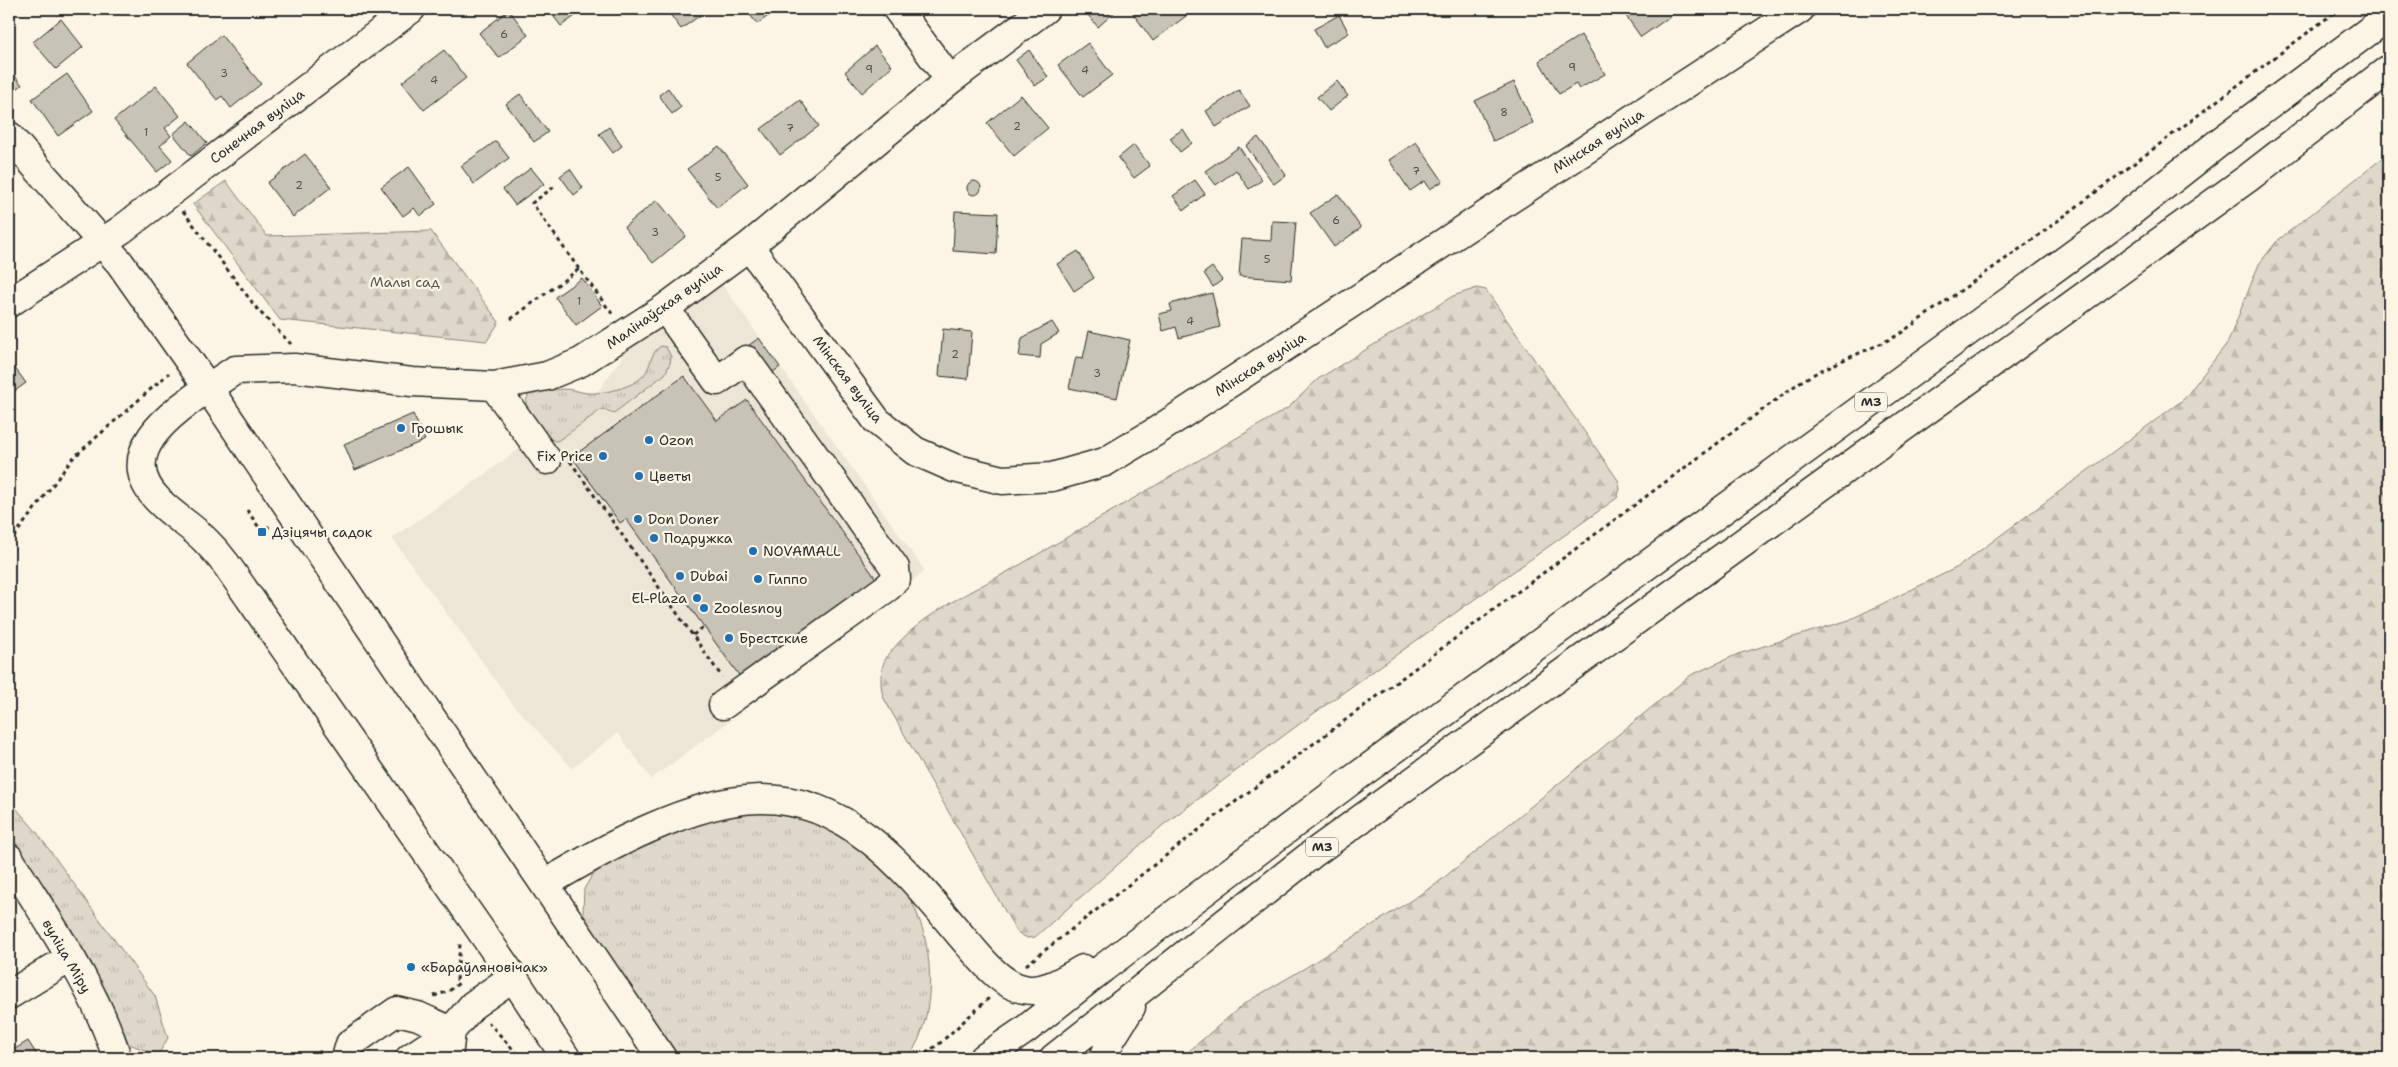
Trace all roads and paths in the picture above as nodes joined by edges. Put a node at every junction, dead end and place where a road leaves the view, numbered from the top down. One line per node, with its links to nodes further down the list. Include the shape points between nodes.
1 (411, 9): 11 (main road, Сонечная вуліца)
2 (897, 9): 8 (main road)
3 (1045, 9): 8 (main road, Малінаўская вуліца)
4 (1800, 9): 13 (main road, Мінская вуліца, via 1155,432 1105,462 1052,477 1002,480 954,468 915,451 877,421)
5 (2339, 9): 34 (path, via 2035,238 1898,335 1824,367 1800,382 1223,811)
6 (2389, 16): 32 (main road, М3, via 2118,222 1348,783)
7 (2389, 70): 36 (main road, М3, via 2248,178 1311,855)
8 (950, 80): 13 (main road, Малінаўская вуліца)
9 (9, 136): 12 (main road)
10 (554, 187): 14 (path, via 532,203)
11 (169, 193): 12 (main road, Сонечная вуліца); 19 (path, via 258,310)
12 (103, 242): 15 (main road, Сонечная вуліца); 22 (main road)
13 (749, 246): 16 (main road, Малінаўская вуліца)
14 (579, 269): 17 (path); 18 (path)
15 (9, 303)
16 (664, 308): 21 (main road, Малінаўская вуліца, via 581,362 547,376); 29 (main road, via 717,381 746,360 895,568 896,579 888,587)
17 (613, 316)
18 (512, 319)
19 (296, 348)
20 (170, 371): 26 (path, via 73,458)
21 (494, 386): 22 (main road, Малінаўская вуліца, via 412,382 294,368 235,370); 23 (main road)
22 (208, 388): 31 (main road); 35 (main road, Малінаўская вуліца, via 170,416 146,444 142,466 148,488 169,511 206,541 226,564)
23 (555, 463): 25 (path, via 570,461)
24 (612, 513): 25 (path)
25 (608, 516): 28 (path)
26 (9, 543)
27 (704, 627): 28 (path)
28 (693, 635): 29 (path)
29 (725, 694)
30 (9, 858): 33 (main road, вуліца Міру)
31 (545, 884): 32 (main road, via 654,826 738,801 786,801 846,820 872,840 990,968 1022,989 1039,990 1058,982); 48 (main road)
32 (1148, 934): 50 (main road, М3)
33 (70, 958): 38 (main road); 42 (main road, вуліца Міру, via 108,1029)
34 (1023, 967)
35 (513, 977): 41 (main road, via 473,1005); 47 (main road, Малінаўская вуліца)
36 (1144, 988): 51 (main road, М3); 52 (main road, via 1111,1039)
37 (996, 991): 49 (path, via 939,1044)
38 (9, 995)
39 (418, 1016): 41 (main road); 43 (main road, via 397,1011 350,1044); 44 (main road)
40 (486, 1020): 46 (path)
41 (448, 1051): 45 (main road)
42 (117, 1058)
43 (346, 1058)
44 (357, 1058)
45 (410, 1058)
46 (521, 1058)
47 (566, 1058)
48 (662, 1058)
49 (919, 1058)
50 (984, 1058)
51 (1054, 1058)
52 (1104, 1058)

